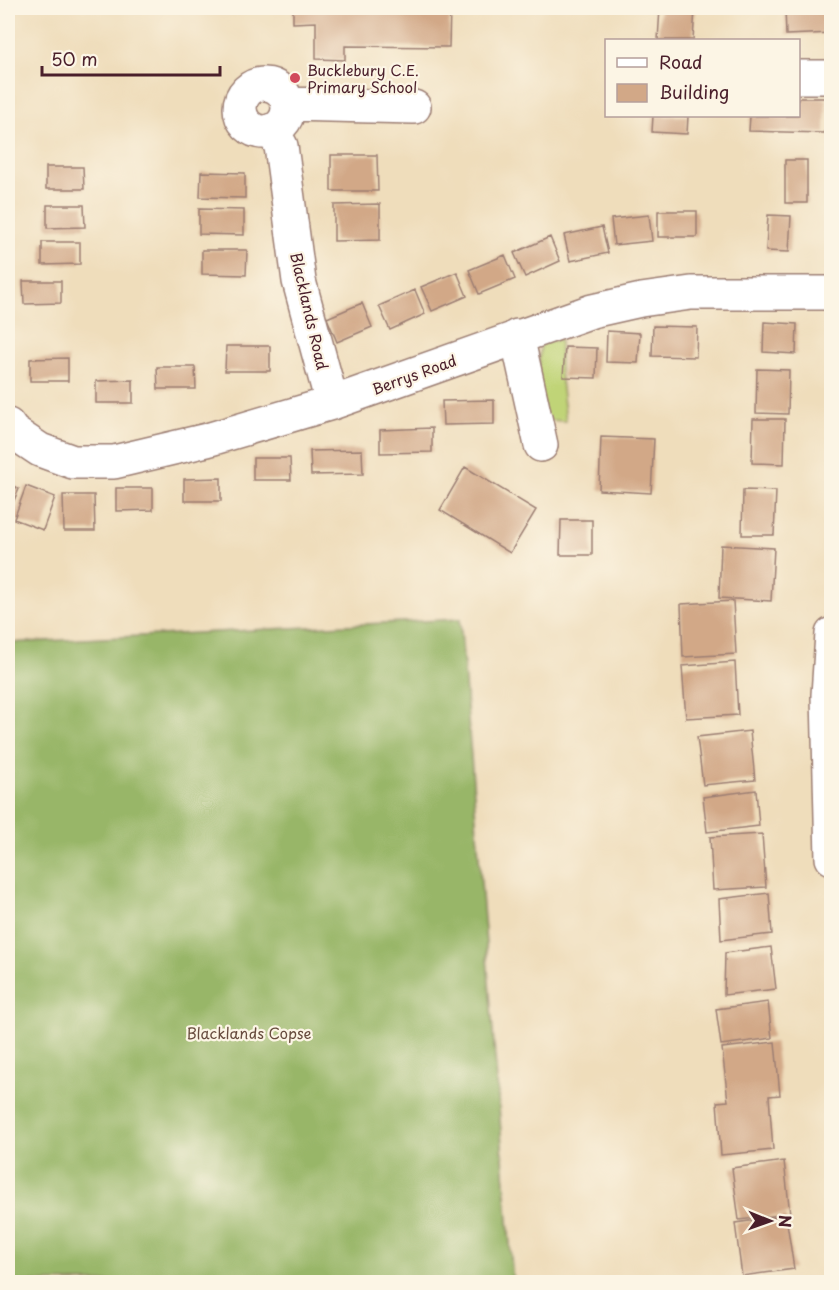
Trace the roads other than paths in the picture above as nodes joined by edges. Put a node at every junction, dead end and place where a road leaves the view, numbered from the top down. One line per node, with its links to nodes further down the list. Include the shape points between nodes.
1 (800, 77): 2 (street)
2 (831, 77)
3 (414, 107): 6 (street, Blacklands Road, via 280,127 299,281)
4 (831, 293): 5 (street, Berrys Road, via 691,293 592,311)
5 (517, 336): 6 (street, Berrys Road); 8 (street)
6 (332, 403): 7 (street, Berrys Road, via 207,440 114,462 73,462 40,450)
7 (8, 425)
8 (541, 446)
9 (831, 634): 10 (street)
10 (830, 695): 11 (street)
11 (831, 858)

